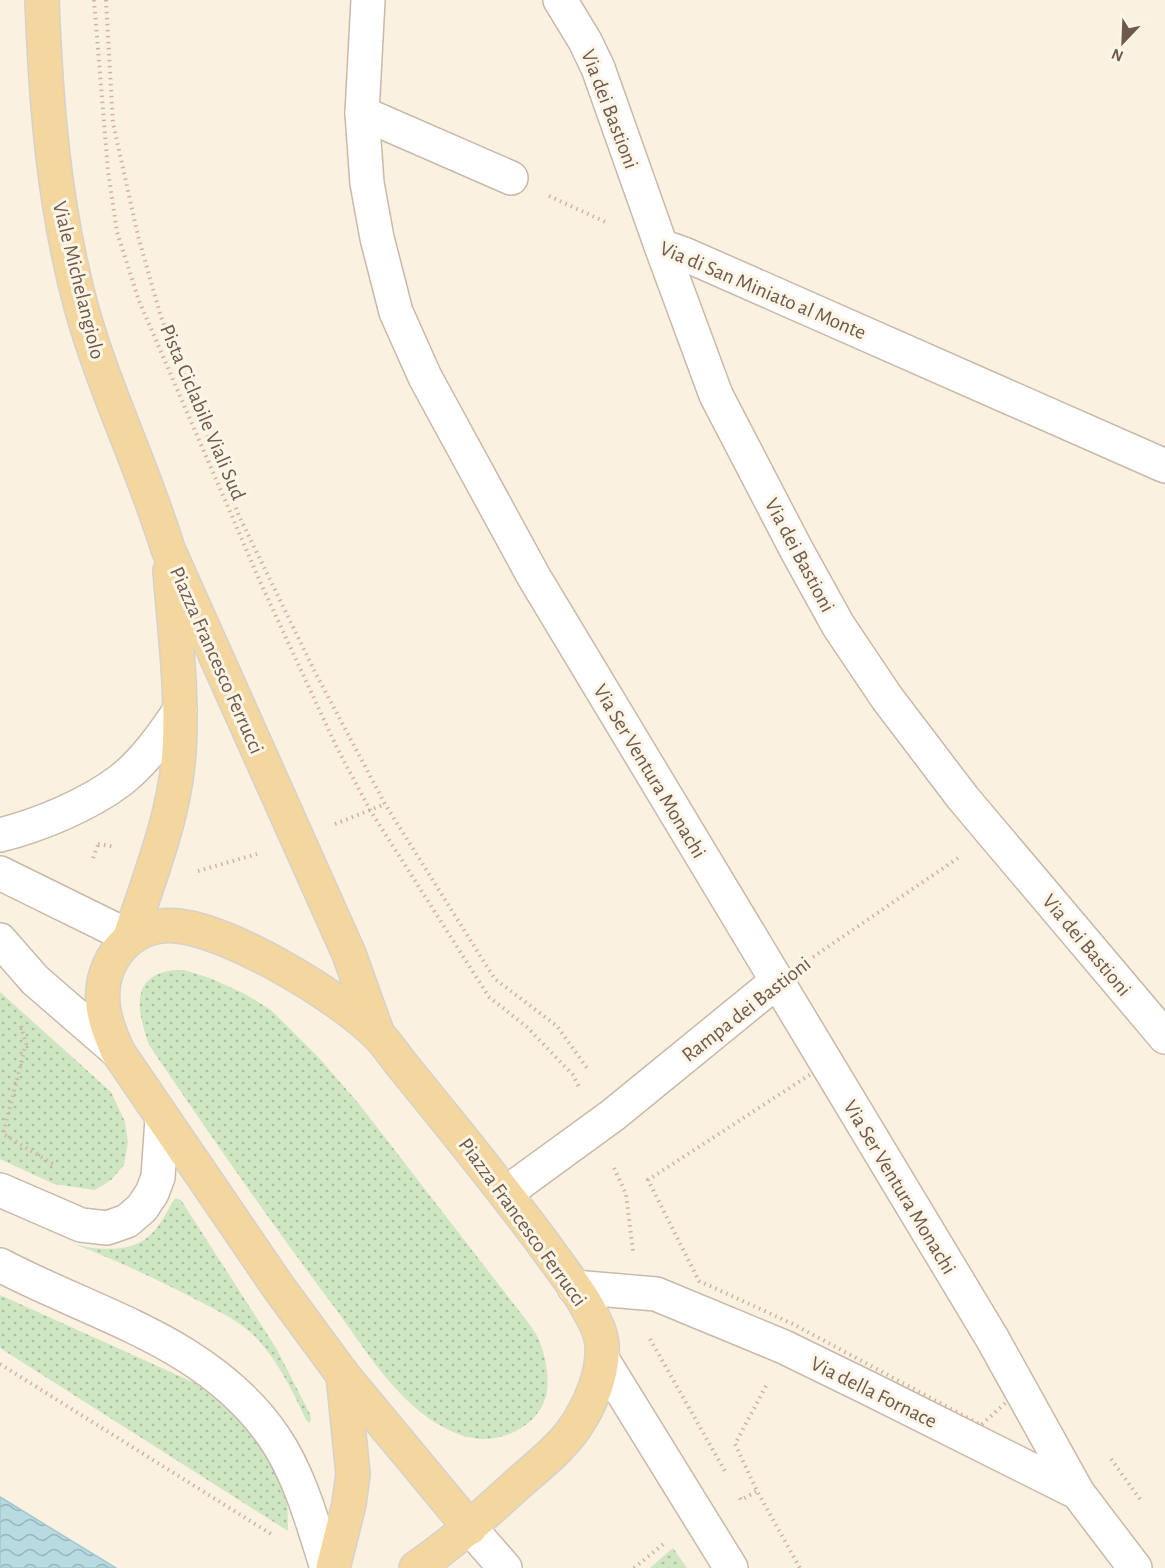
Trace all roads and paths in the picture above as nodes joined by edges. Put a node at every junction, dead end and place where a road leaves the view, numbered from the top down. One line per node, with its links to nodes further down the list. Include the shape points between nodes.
1 (42, 0): 10 (main road, Viale Michelangiolo, via 48,115 64,238 102,369)
2 (94, 0): 13 (path, Pista Ciclabile Viali Sud, via 117,232 139,301 267,596)
3 (106, 0): 12 (path, via 113,123 161,317 239,516)
4 (368, 0): 6 (street, Via Ser Ventura Monachi)
5 (560, 0): 8 (street, Via dei Bastioni, via 598,68)
6 (362, 113): 7 (street); 24 (street, Via Ser Ventura Monachi, via 367,183 377,238 396,312 425,377 534,577)
7 (511, 178): 8 (path, Via di San Miniato al Monte)
8 (661, 246): 9 (street, Via di San Miniato al Monte); 15 (street, Via dei Bastioni, via 716,395 816,588 887,698)
9 (1165, 466)
10 (168, 549): 11 (main road, Piazza Francesco Ferrucci); 25 (main road, Piazza Francesco Ferrucci, via 349,954)
11 (180, 710): 16 (street, via 155,746 121,780 72,808); 22 (main road, Piazza Francesco Ferrucci, via 174,789)
12 (385, 804): 13 (path); 29 (path, via 495,979 557,1026)
13 (370, 810): 14 (path)
14 (335, 824)
15 (993, 834): 24 (path, Rampa dei Bastioni); 26 (street, Via dei Bastioni)
16 (0, 835)
17 (121, 849): 19 (path, via 98,844)
18 (267, 851): 20 (path)
19 (93, 858)
20 (195, 872)
21 (0, 873): 22 (street)
22 (130, 937): 25 (main road, Piazza Francesco Ferrucci, via 164,926 217,936 284,969); 28 (main road, Piazza Francesco Ferrucci, via 111,960 103,989 106,1024)
23 (0, 940): 28 (street, Piazza Francesco Ferrucci, via 35,980)
24 (776, 982): 34 (street, Rampa dei Bastioni, via 613,1114); 43 (street, Via Ser Ventura Monachi, via 992,1338)
25 (378, 1035): 34 (main road, Piazza Francesco Ferrucci)
26 (1165, 1037)
27 (26, 1044): 31 (path, via 3,1134)
28 (118, 1052): 30 (main road, Piazza Francesco Ferrucci)
29 (587, 1068)
30 (162, 1119): 33 (street, via 158,1177 152,1193 127,1221 107,1228 81,1225); 39 (main road, Piazza Francesco Ferrucci)
31 (63, 1170)
32 (648, 1180): 40 (path, via 814,1072 872,1157 1012,1397)
33 (0, 1190)
34 (506, 1193): 36 (main road, Piazza Francesco Ferrucci)
35 (0, 1265): 48 (street, via 162,1342 221,1378 274,1438 300,1491)
36 (574, 1287): 37 (main road, Piazza Francesco Ferrucci, via 601,1336); 43 (street, Via della Fornace, via 656,1294 688,1307 784,1347)
37 (602, 1359): 45 (main road, Piazza Francesco Ferrucci, via 596,1385 571,1433); 53 (street)
38 (0, 1364): 46 (path)
39 (343, 1375): 45 (main road, Piazza Francesco Ferrucci); 49 (main road, via 353,1474)
40 (981, 1425)
41 (735, 1444): 42 (path)
42 (757, 1491): 44 (path); 54 (path)
43 (1078, 1493): 55 (street, Via della Fornace)
44 (741, 1500)
45 (470, 1528): 50 (main road, Piazza Francesco Ferrucci); 51 (street)
46 (279, 1539)
47 (668, 1541): 52 (path)
48 (327, 1568)
49 (333, 1568)
50 (416, 1568)
51 (505, 1568)
52 (634, 1568)
53 (731, 1568)
54 (800, 1568)
55 (1135, 1568)

